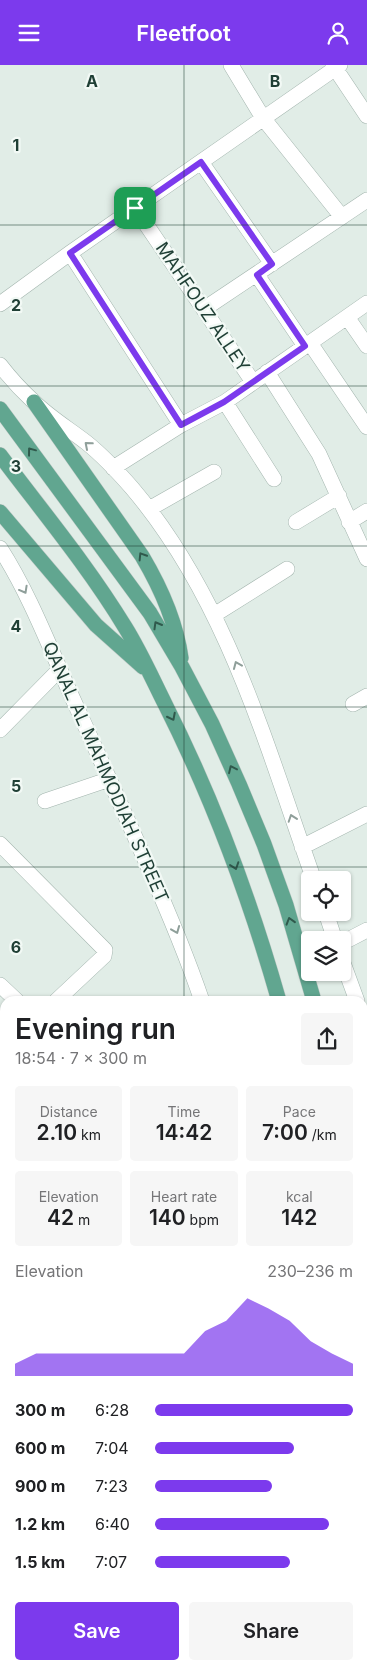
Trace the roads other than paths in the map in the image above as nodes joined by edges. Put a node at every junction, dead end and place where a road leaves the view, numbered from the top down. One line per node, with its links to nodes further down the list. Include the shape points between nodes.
1 (232, 65): 4 (street)
2 (336, 66): 3 (street); 4 (street)
3 (367, 116)
4 (263, 118): 5 (street); 8 (street)
5 (201, 162): 7 (street); 10 (street)
6 (367, 200): 8 (street)
7 (135, 208): 9 (street); 14 (street, MAHFOUZ ALLEY)
8 (342, 217): 10 (street)
9 (70, 253): 13 (street); 24 (street)
10 (272, 264): 11 (street)
11 (257, 275): 14 (street); 16 (street)
12 (367, 303): 15 (street)
13 (0, 304)
14 (204, 309): 20 (street, MAHFOUZ ALLEY)
15 (347, 317): 16 (street); 17 (street)
16 (307, 344): 19 (street); 25 (street)
17 (367, 347)
18 (0, 365): 21 (street)
19 (267, 372): 20 (street); 30 (street)
20 (253, 382): 22 (street)
21 (34, 402): 27 (street, one-way to 21); 40 (main road, one-way to 21, via 173,622 157,581)
22 (224, 402): 24 (street); 29 (street)
23 (0, 409): 40 (main road, one-way to 23, via 150,613)
24 (181, 425): 27 (street)
25 (367, 427)
26 (0, 455): 42 (main road, via 96,583 126,628)
27 (113, 468): 31 (street)
28 (214, 472): 31 (street)
29 (274, 479)
30 (339, 496): 34 (street); 35 (street)
31 (148, 509): 39 (street)
32 (367, 511): 35 (street)
33 (0, 512): 42 (main road, via 96,625)
34 (296, 522)
35 (349, 522): 37 (street)
36 (0, 549): 41 (street, QANAL AL MAHMODIAH STREET, one-way to 41, via 33,606)
37 (367, 559)
38 (287, 569): 39 (street)
39 (214, 615): 50 (street, one-way to 39, via 252,703)
40 (182, 667): 60 (main road, one-way to 40, via 264,844 212,724)
41 (60, 670): 45 (street); 46 (street, QANAL AL MAHMODIAH STREET)
42 (150, 673): 59 (main road, one-way to 59, via 180,733 233,858)
43 (367, 696): 44 (street)
44 (353, 704)
45 (0, 730)
46 (110, 779): 47 (street); 58 (street, QANAL AL MAHMODIAH STREET, one-way to 58)
47 (45, 801)
48 (367, 814): 50 (street)
49 (0, 844): 57 (street, via 102,946 105,954)
50 (302, 847): 51 (street)
51 (311, 871)
52 (367, 930): 53 (street)
53 (351, 938)
54 (350, 981): 61 (street)
55 (0, 985): 56 (street)
56 (12, 996)
57 (61, 996)
58 (200, 996)
59 (277, 996)
60 (313, 996)
61 (355, 996)

